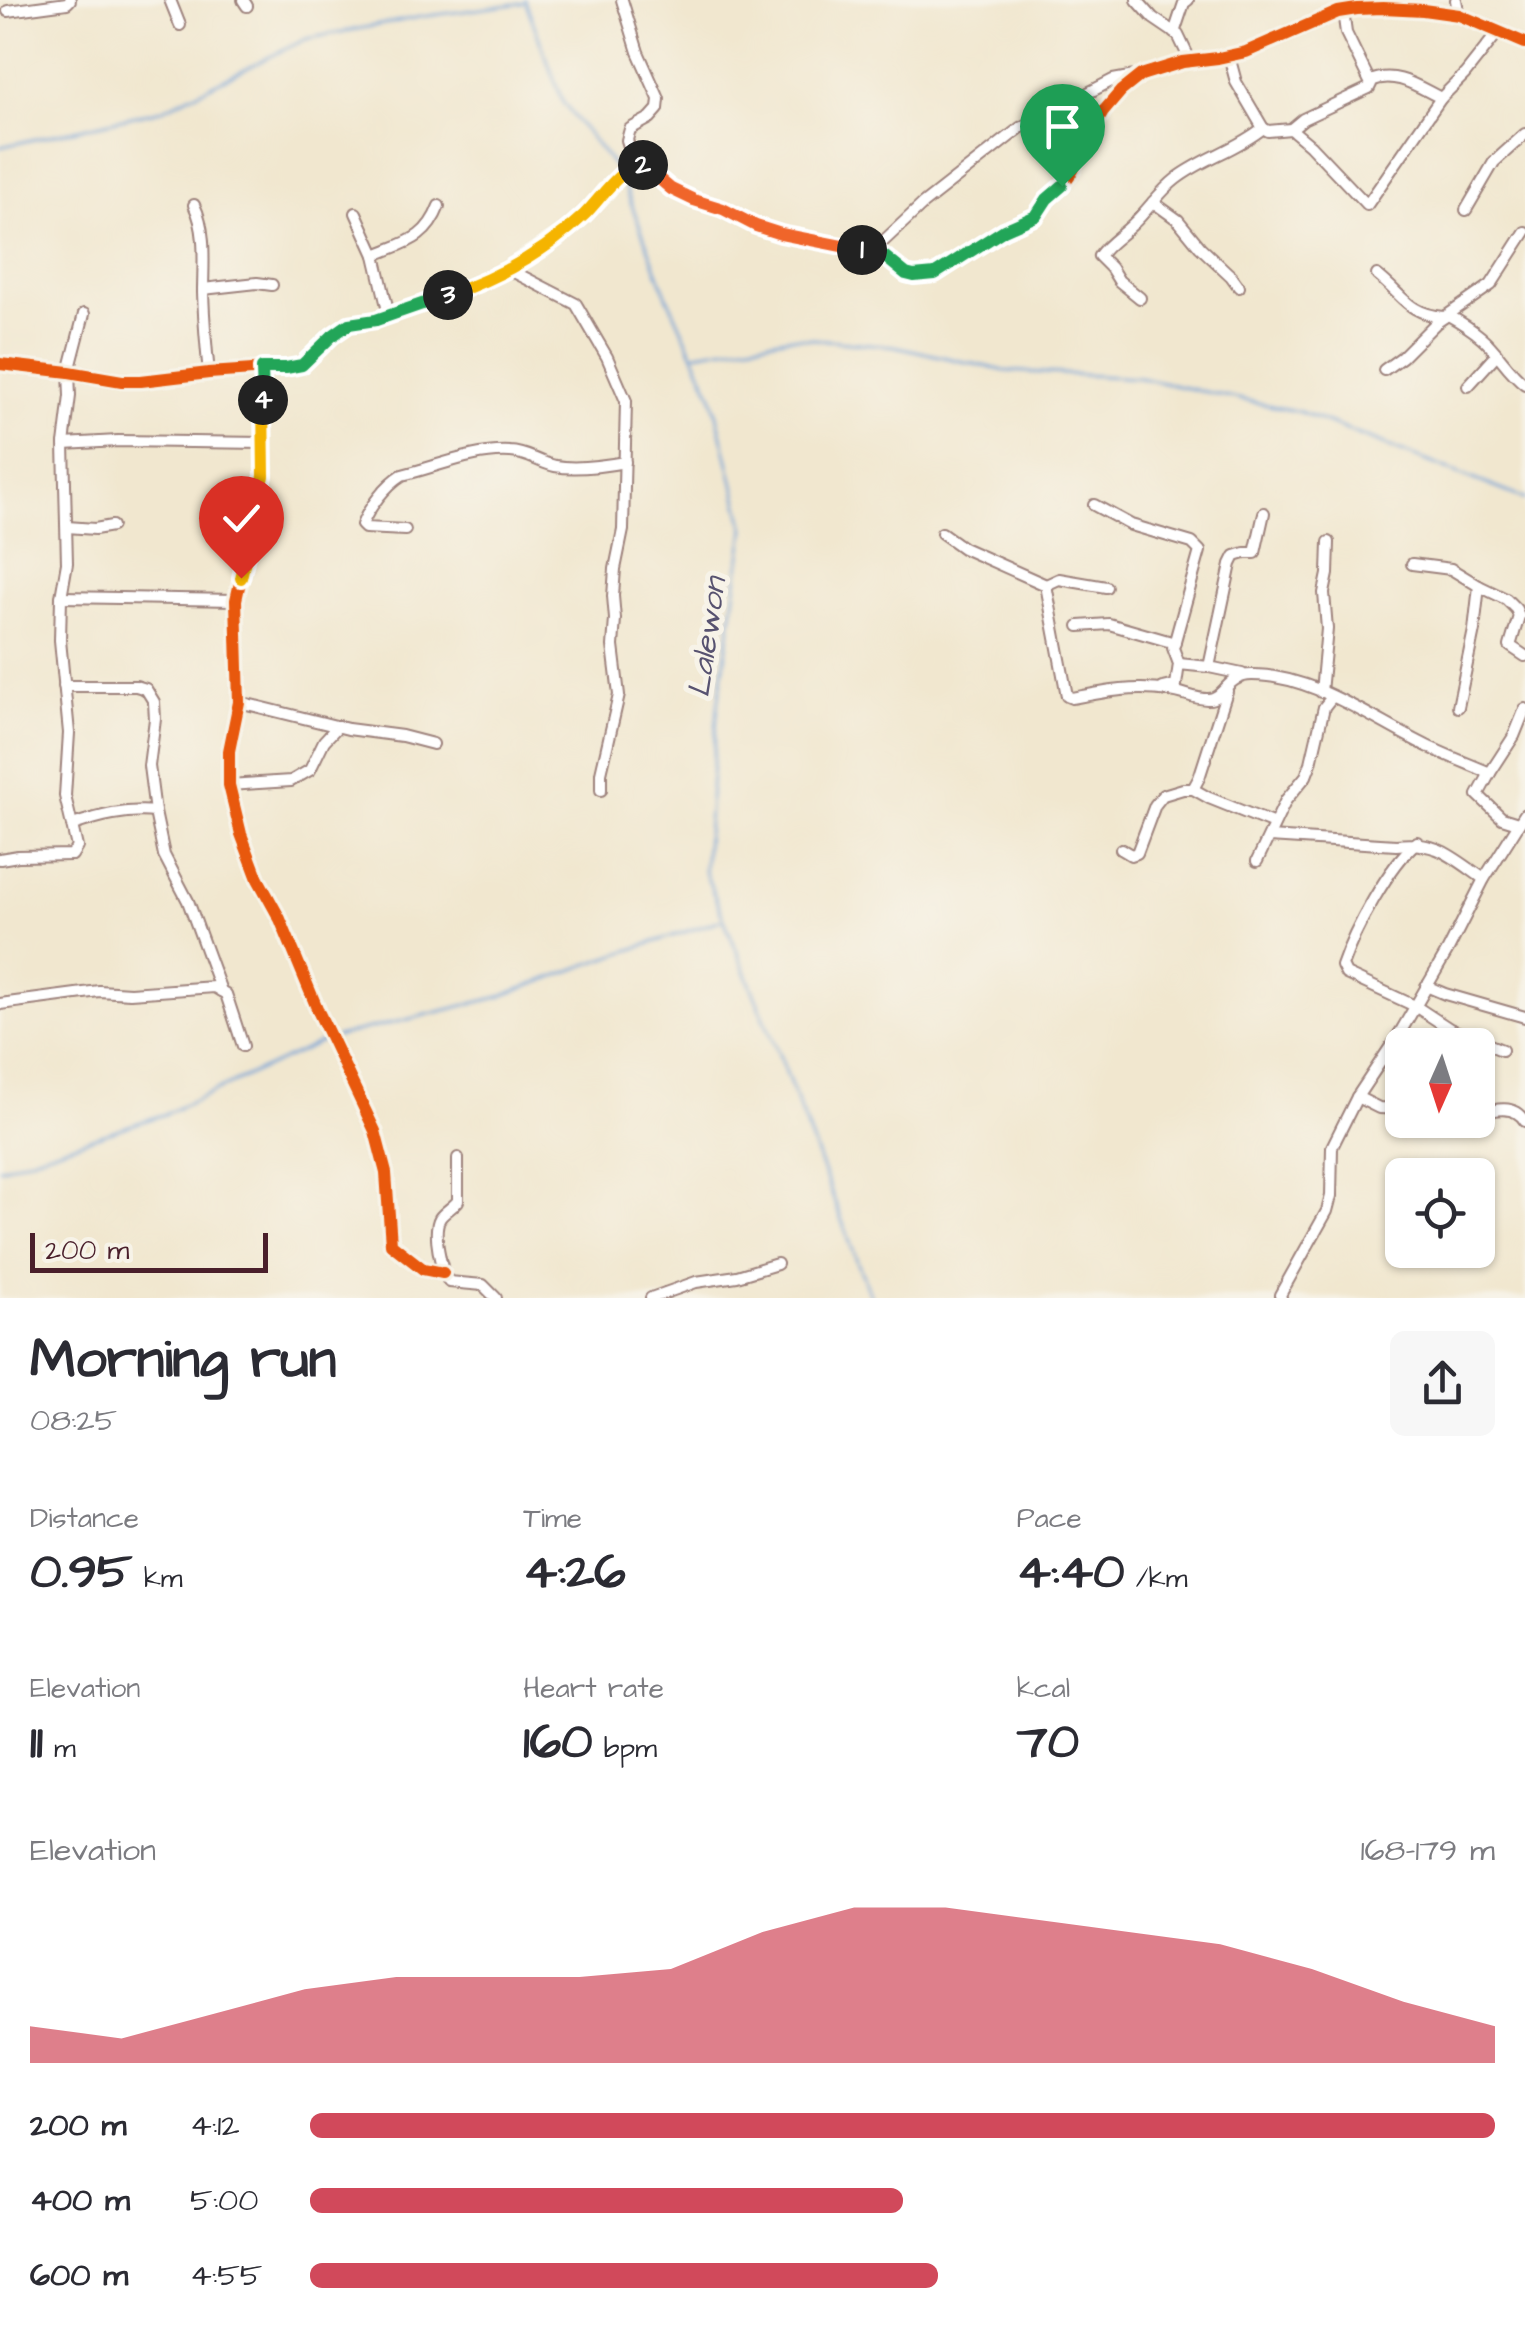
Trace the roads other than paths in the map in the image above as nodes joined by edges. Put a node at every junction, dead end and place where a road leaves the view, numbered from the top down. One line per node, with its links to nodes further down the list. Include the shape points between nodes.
1 (70, 0): 9 (street)
2 (170, 0): 12 (street)
3 (622, 0): 24 (street, via 659,99 650,118 630,129)
4 (1136, 0): 14 (street)
5 (1188, 0): 14 (street)
6 (1354, 0): 10 (street)
7 (1456, 0): 11 (street)
8 (1376, 4): 10 (street); 11 (street)
9 (8, 11)
10 (1341, 12): 16 (street); 19 (street)
11 (1459, 15): 13 (street)
12 (180, 25)
13 (1498, 31): 15 (street); 20 (street)
14 (1174, 33): 17 (street)
15 (1525, 42)
16 (1230, 56): 17 (street); 21 (street, via 1236,82)
17 (1190, 60): 18 (street)
18 (1142, 75): 31 (street, via 1113,80 1020,128); 31 (street, via 1103,112 1073,170 1036,216 935,274 906,274)
19 (1371, 82): 20 (street, via 1394,77); 22 (street)
20 (1441, 98): 22 (street, via 1367,205)
21 (1264, 128): 22 (street); 25 (street, via 1173,181)
22 (1291, 128)
23 (1525, 134): 28 (street, via 1494,162)
24 (635, 165): 31 (street, via 671,189 756,226); 33 (street, via 571,227)
25 (1153, 202): 36 (street); 38 (street, via 1098,256)
26 (194, 205): 37 (street, via 203,241)
27 (439, 206): 32 (street, via 421,235)
28 (1466, 210)
29 (356, 213): 32 (street)
30 (1525, 232): 41 (street, via 1491,285)
31 (873, 252)
32 (375, 255): 40 (street)
33 (508, 269): 40 (street); 52 (street, via 581,310 626,401)
34 (1378, 275): 41 (street, via 1414,310)
35 (272, 285): 37 (street)
36 (1239, 286)
37 (203, 289): 47 (street)
38 (1140, 298)
39 (84, 314): 46 (street)
40 (389, 315): 44 (street, via 349,324 302,365)
41 (1447, 316): 42 (street, via 1480,335); 45 (street)
42 (1496, 355): 48 (street); 49 (street)
43 (1, 362): 46 (street)
44 (262, 368): 47 (street); 51 (street)
45 (1384, 370)
46 (69, 372): 47 (street, via 141,382); 50 (street)
47 (209, 373)
48 (1525, 384)
49 (1468, 386)
50 (64, 444): 51 (street); 56 (street)
51 (264, 444): 65 (street, via 264,476)
52 (625, 462): 57 (street, via 558,467 504,452 402,475 362,526); 84 (street, via 612,596 619,695)
53 (1094, 505): 67 (street, via 1200,550)
54 (1264, 512): 70 (street, via 1255,553 1235,556 1232,564)
55 (112, 526): 56 (street)
56 (67, 528): 64 (street)
57 (404, 530)
58 (942, 533): 61 (street)
59 (1329, 542): 75 (street)
60 (1412, 564): 62 (street, via 1451,569)
61 (1046, 585): 63 (street, via 1060,580); 74 (street, via 1067,696)
62 (1479, 586): 68 (street, via 1516,608 1510,646); 77 (street)
63 (1106, 587)
64 (62, 597): 65 (street); 73 (street)
65 (236, 600): 76 (street)
66 (1080, 626): 67 (street, via 1108,624)
67 (1175, 643): 69 (street)
68 (1525, 656)
69 (1178, 664): 70 (street); 74 (street, via 1176,685)
70 (1209, 667): 71 (street)
71 (1244, 676): 72 (street); 75 (street, via 1284,680)
72 (1230, 682): 74 (street, via 1212,699); 83 (street)
73 (64, 686): 85 (street, via 136,686 153,697 149,766); 87 (street)
74 (1158, 689)
75 (1327, 695): 81 (street); 88 (street, via 1306,776)
76 (238, 702): 79 (street); 82 (street)
77 (1458, 707)
78 (1525, 709): 81 (street)
79 (338, 726): 80 (street); 82 (street, via 310,770 291,781)
80 (433, 744)
81 (1490, 773): 86 (street, via 1478,795 1502,818)
82 (229, 786): 108 (street, via 258,879 375,1131 386,1173 391,1244 423,1269)
83 (1193, 789): 88 (street); 91 (street, via 1163,796 1136,853)
84 (600, 790)
85 (155, 812): 87 (street); 96 (street, via 166,863 188,901)
86 (1522, 818): 94 (street)
87 (72, 824): 92 (street, via 72,855)
88 (1274, 824): 89 (street)
89 (1269, 837): 90 (street); 93 (street)
90 (1417, 842): 94 (street, via 1433,845); 98 (street, via 1375,900 1342,966 1346,974)
91 (1121, 849)
92 (0, 858)
93 (1256, 861)
94 (1484, 879): 95 (street)
95 (1426, 986): 98 (street); 99 (street)
96 (221, 991): 97 (street, via 99,991); 100 (street)
97 (0, 1004)
98 (1415, 1006): 101 (street); 102 (street)
99 (1525, 1017)
100 (243, 1046)
101 (1502, 1050)
102 (1358, 1097): 103 (street); 109 (street, via 1332,1147 1326,1210)
103 (1385, 1108)
104 (1495, 1110): 105 (street, via 1520,1112)
105 (1525, 1121)
106 (458, 1158): 108 (street, via 458,1201 438,1220)
107 (776, 1264): 111 (street)
108 (443, 1273): 110 (street, via 449,1282 484,1286)
109 (1280, 1297)
110 (496, 1298)
111 (650, 1298)

